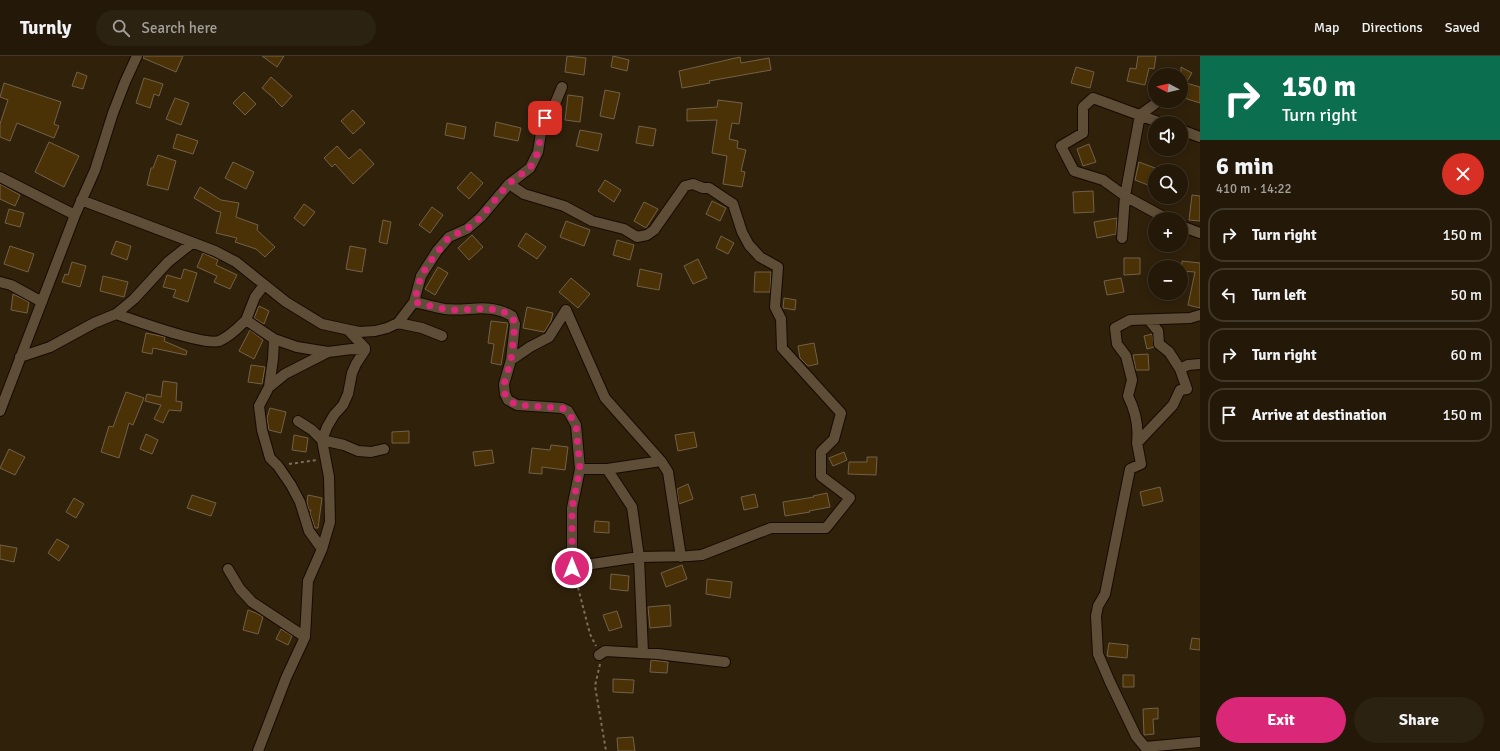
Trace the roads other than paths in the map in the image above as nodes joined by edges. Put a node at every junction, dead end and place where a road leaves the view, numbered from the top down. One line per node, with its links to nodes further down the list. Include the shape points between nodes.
1 (137, 56): 11 (street, via 113,113 95,170)
2 (562, 86): 9 (street, via 552,111 542,126 535,160 530,168)
3 (1150, 108): 4 (street)
4 (1140, 115): 5 (street); 10 (street); 10 (street, via 1093,98 1083,107 1083,133 1061,146 1074,171 1103,180)
5 (1148, 118)
6 (1188, 133): 7 (street)
7 (1200, 137)
8 (0, 178): 13 (street)
9 (508, 184): 21 (street, via 481,217 467,229 449,237 437,251 421,276); 47 (street, via 524,194 564,206 592,221 624,228 637,237 647,236 654,230 685,186 693,184 709,188 733,204 749,245 760,257 778,267 775,307 781,320 782,348 840,413 834,439 821,452 821,476 850,498 826,528 771,528 702,555)
10 (1125, 196): 12 (street); 16 (street)
11 (81, 200): 13 (street); 17 (street)
12 (1154, 212)
13 (75, 215): 20 (street)
14 (1188, 229): 15 (street)
15 (1200, 233)
16 (1122, 238)
17 (192, 243): 19 (street, via 236,262); 22 (street, via 168,262 134,299)
18 (0, 282): 20 (street, via 11,285)
19 (264, 285): 24 (street, via 255,297); 27 (street, via 322,324)
20 (42, 302): 32 (street)
21 (414, 302): 26 (street); 33 (street, via 446,309 478,308 504,311 512,316 515,324)
22 (116, 314): 24 (street, via 206,341 218,341 231,334); 32 (street, via 50,347)
23 (1200, 315): 25 (street, via 1190,318)
24 (246, 320): 29 (street)
25 (1149, 320): 35 (street, via 1158,331 1159,344 1169,352); 40 (street, via 1130,320 1115,328 1117,344 1126,356 1132,380 1128,396 1134,408 1138,428)
26 (398, 323): 27 (street, via 375,331); 28 (street, via 422,328)
27 (349, 331): 30 (street)
28 (442, 336)
29 (274, 339): 31 (street); 36 (street)
30 (365, 350): 31 (street); 39 (street, via 352,373 343,405 327,427)
31 (328, 352): 36 (street, via 285,374)
32 (20, 358): 37 (street)
33 (511, 360): 42 (street, via 549,337 566,310 606,398); 43 (street, via 504,384 508,400 517,405 562,408 568,412 576,425)
34 (1200, 364): 35 (street)
35 (1180, 369): 40 (street, via 1188,390 1180,390 1173,404)
36 (268, 387): 45 (street, via 259,406 262,430 270,458 291,485 300,502 309,531)
37 (0, 411)
38 (298, 421): 39 (street)
39 (322, 440): 41 (street, via 358,451); 45 (street, via 329,477 330,522)
40 (1137, 444): 53 (street, via 1141,464 1130,469 1105,594 1096,616 1098,654 1136,736 1145,747)
41 (384, 449)
42 (661, 460): 44 (street); 47 (street, via 668,472)
43 (580, 469): 44 (street); 46 (street, via 572,508 572,568)
44 (608, 469): 46 (street, via 632,507)
45 (322, 549): 49 (street, via 308,581)
46 (639, 557): 47 (street); 50 (street)
47 (681, 557)
48 (228, 569): 49 (street, via 240,589 252,602)
49 (305, 637): 54 (street)
50 (643, 653): 51 (street, via 605,651); 52 (street)
51 (599, 655)
52 (725, 662)
53 (1200, 742)
54 (258, 751)

